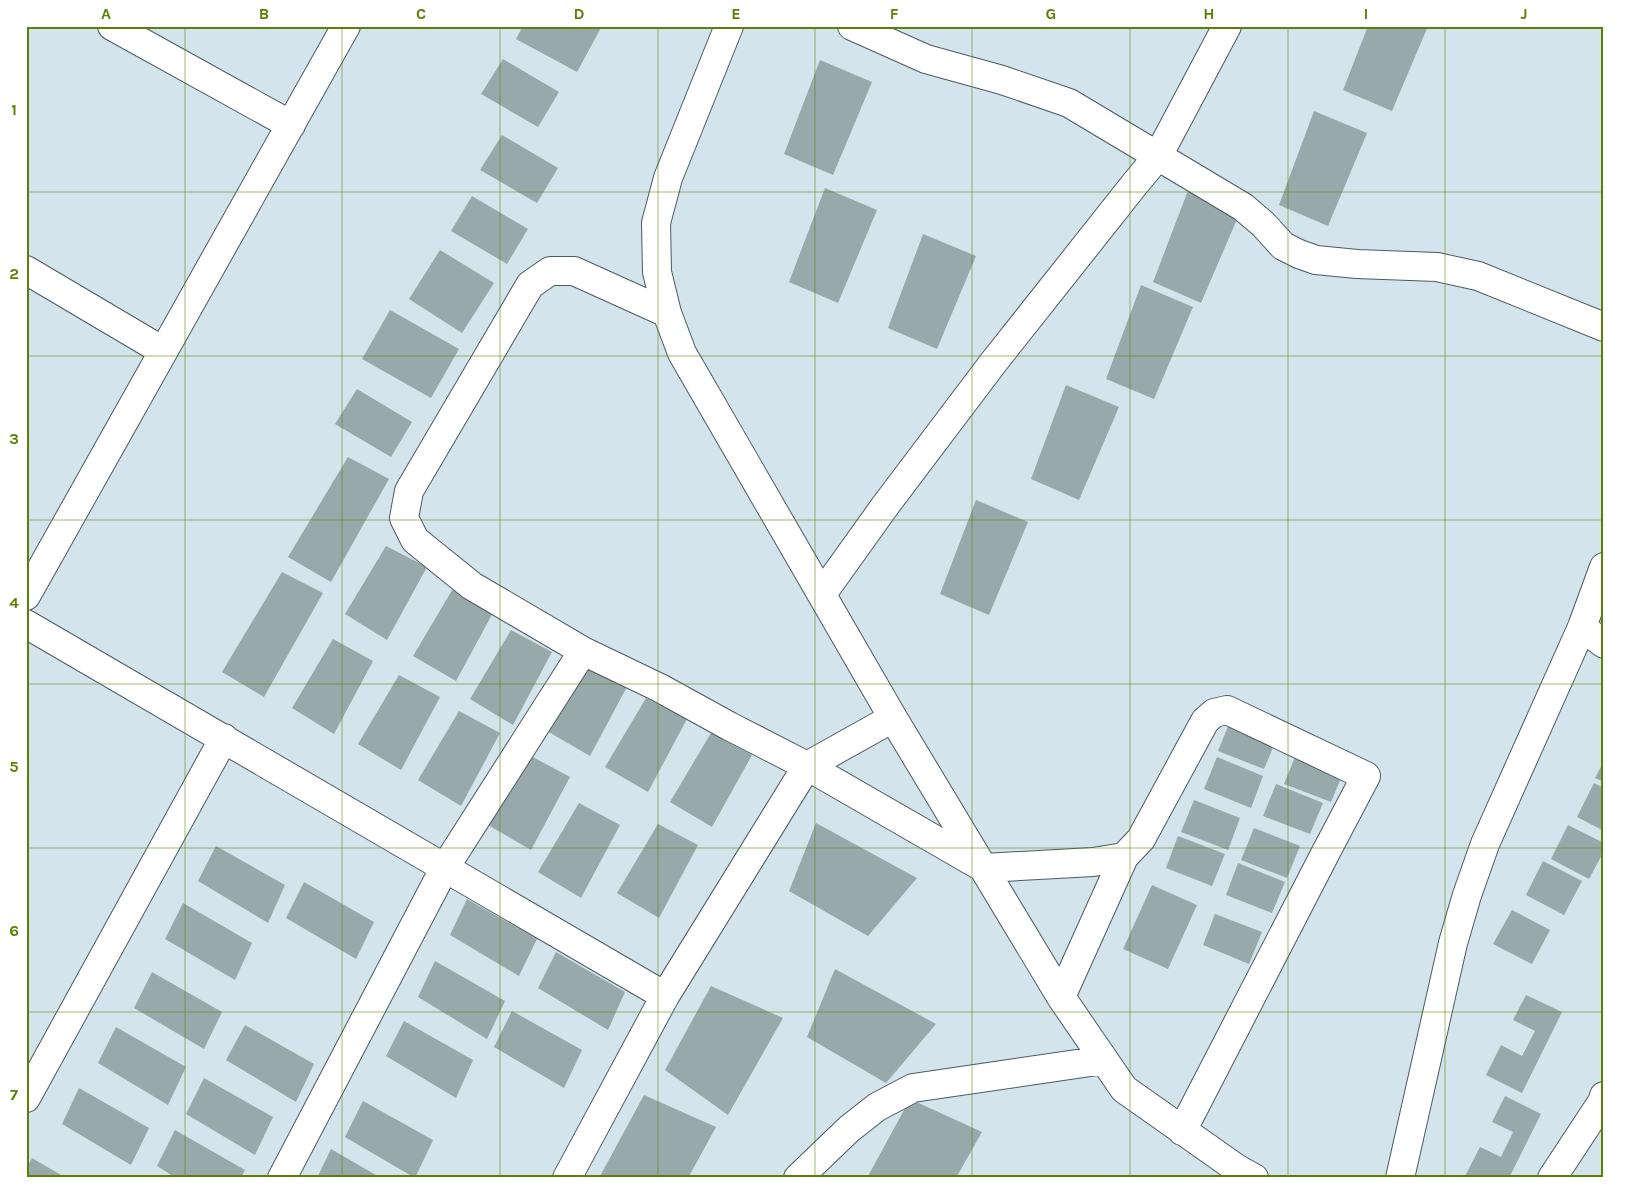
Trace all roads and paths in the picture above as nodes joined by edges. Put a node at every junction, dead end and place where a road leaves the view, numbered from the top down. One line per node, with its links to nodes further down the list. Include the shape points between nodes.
1 (112, 26): 6 (street)
2 (346, 26): 6 (street)
3 (729, 26): 9 (street, via 668,178 656,222 657,272)
4 (852, 26): 7 (street, via 926,60 1002,80 1069,103)
5 (1227, 26): 7 (street)
6 (291, 125): 11 (street)
7 (1158, 156): 10 (street, via 1243,207 1283,246 1299,254 1316,260 1357,264 1437,266 1478,276); 14 (street, via 993,363)
8 (26, 270): 11 (street)
9 (667, 313): 14 (street, via 682,353); 19 (street, via 574,271 550,271 530,285 409,491 404,518 415,540 472,586)
10 (1604, 327)
11 (163, 351): 12 (street)
12 (34, 563): 15 (street)
13 (1604, 567): 17 (street)
14 (822, 594): 20 (street)
15 (26, 596)
16 (26, 624): 21 (street)
17 (1582, 627): 18 (street); 36 (street, via 1485,844 1468,894 1453,943)
18 (1604, 644)
19 (583, 651): 22 (street); 25 (street)
20 (893, 718): 22 (street); 24 (street)
21 (224, 738): 25 (street); 30 (street)
22 (807, 766): 24 (street); 26 (street)
23 (1124, 857): 24 (street, via 1093,862); 27 (street); 31 (street, via 1141,840 1205,721 1214,713 1227,710 1366,776)
24 (984, 868): 27 (street)
25 (444, 869): 26 (street); 33 (street)
26 (666, 996): 34 (street)
27 (1061, 997): 28 (street)
28 (1104, 1060): 31 (street, via 1124,1089); 35 (street, via 913,1088 877,1107)
29 (1604, 1096): 37 (street)
30 (26, 1098)
31 (1182, 1131): 32 (street)
32 (1240, 1175)
33 (282, 1178)
34 (567, 1178)
35 (798, 1178)
36 (1400, 1178)
37 (1552, 1178)

